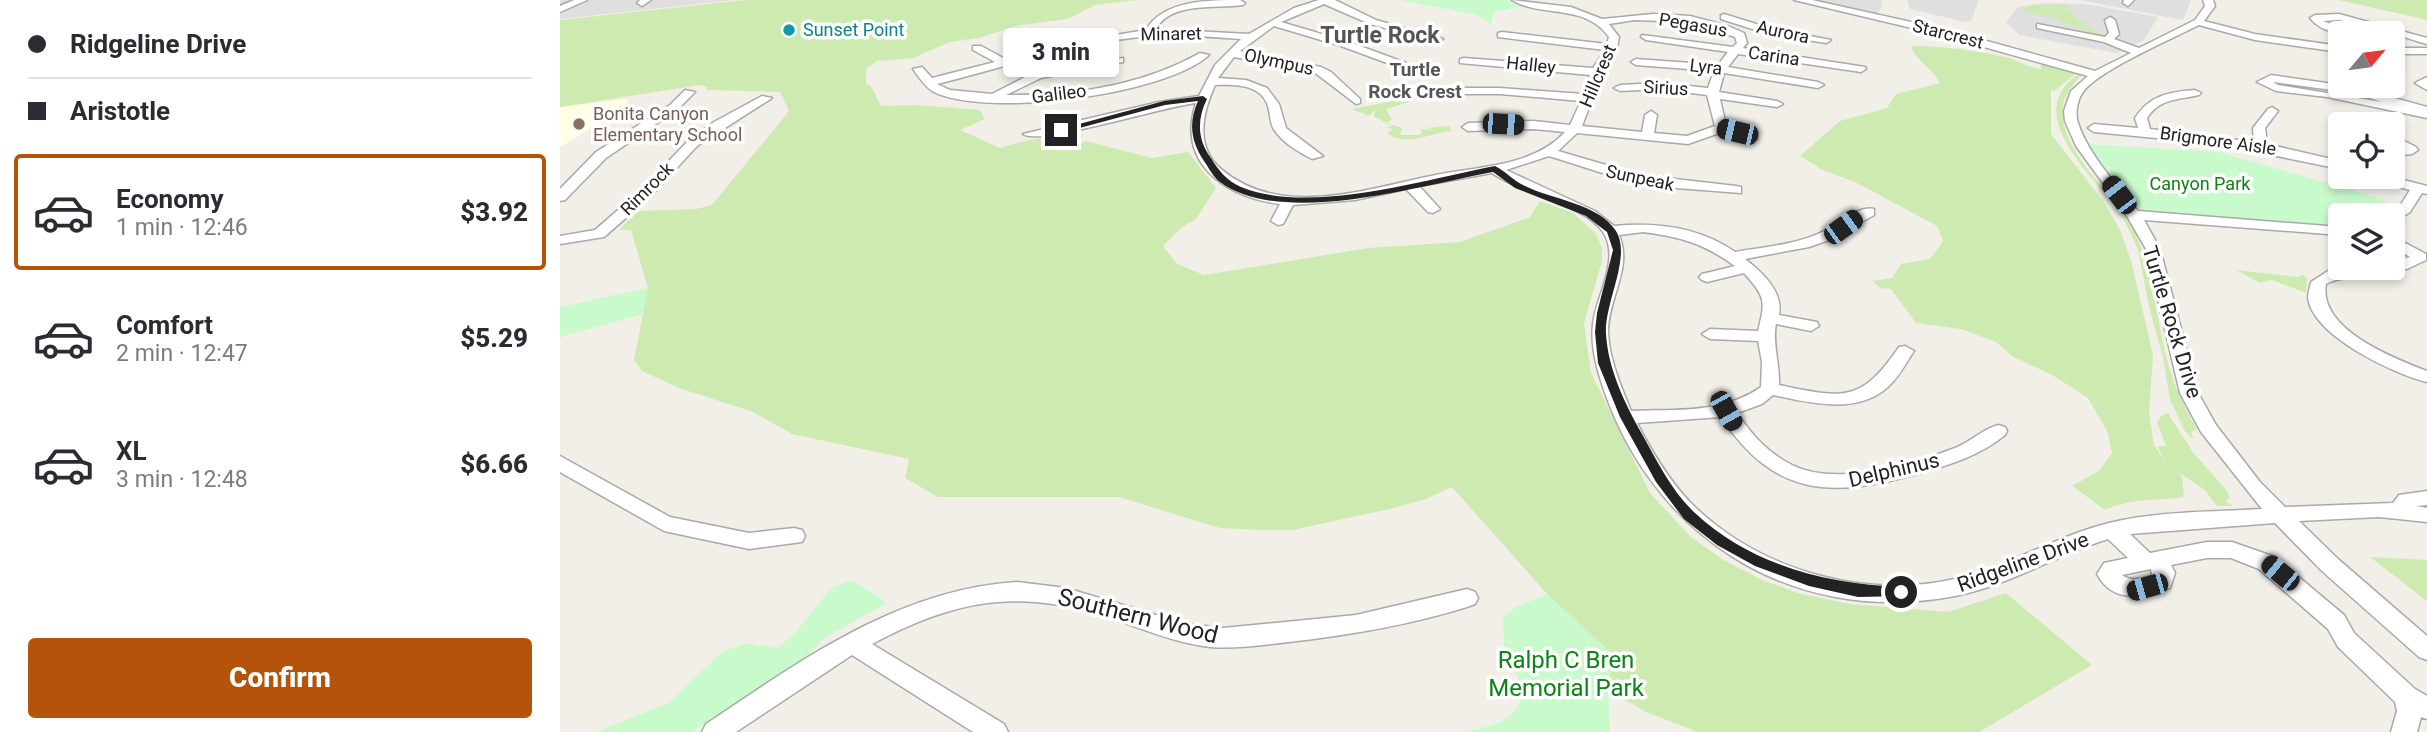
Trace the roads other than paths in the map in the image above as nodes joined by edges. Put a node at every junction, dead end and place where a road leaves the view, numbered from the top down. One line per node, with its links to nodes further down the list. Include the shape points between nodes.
1 (582, 0): 9 (street)
2 (1799, 0): 8 (street, Starcrest)
3 (2208, 0): 13 (street, via 2210,6)
4 (1327, 1): 14 (street); 24 (street, via 1373,22)
5 (1513, 1): 12 (street, Hillcrest)
6 (1240, 3): 18 (street, via 1182,9 1157,19)
7 (1571, 3): 10 (street)
8 (1840, 4): 47 (street, Starcrest)
9 (560, 9)
10 (1623, 18): 12 (street, Pegasus); 15 (street, Pegasus)
11 (2110, 20): 26 (street, via 2114,34)
12 (1601, 22): 31 (street, Hillcrest, via 1614,37)
13 (2198, 22): 29 (street); 35 (street, Turtle Rock Drive)
14 (1273, 23): 22 (street); 42 (street)
15 (1702, 23): 25 (street, Aurora, via 1718,16 1778,33); 32 (street, Pegasus, via 1740,35 1743,39)
16 (2040, 26): 26 (street)
17 (2377, 28): 17 (street, via 2340,29 2315,18 2333,16)
18 (1150, 32): 22 (street, Minaret); 28 (street, Minaret)
19 (1048, 35): 28 (street)
20 (1502, 35): 31 (street)
21 (2405, 35): 27 (street)
22 (1250, 37): 36 (street)
23 (1646, 37): 32 (street, Carina)
24 (1438, 38)
25 (1826, 40)
26 (2107, 40): 35 (street)
27 (2427, 41)
28 (1073, 47): 39 (street, Minaret)
29 (2328, 47)
30 (977, 48): 39 (street)
31 (1612, 48): 46 (street, Hillcrest)
32 (1735, 50): 43 (street, Pegasus); 45 (street, Carina)
33 (2405, 51): 34 (street)
34 (2427, 51)
35 (2139, 52): 47 (street, Turtle Rock Drive)
36 (1232, 53): 50 (street); 62 (street, Olympus, via 1317,69)
37 (1203, 55): 59 (street, Galileo, via 1173,73 1113,88 1037,98)
38 (1119, 60): 59 (street, via 1036,77)
39 (1001, 61): 49 (street, Minaret)
40 (1464, 61): 46 (street, Halley)
41 (1636, 62): 43 (street, Lyra)
42 (1402, 65)
43 (1720, 68): 51 (street, Lyra); 56 (street, Pegasus)
44 (918, 69): 49 (street, Galileo)
45 (1861, 69)
46 (1597, 72): 60 (street, Hillcrest)
47 (2096, 75): 89 (street, Turtle Rock Drive, via 2077,91 2071,121 2082,146)
48 (2427, 80): 52 (street, via 2420,83)
49 (930, 82): 59 (street, Galileo, via 948,93)
50 (1210, 82): 61 (street); 77 (street, via 1246,83 1267,93 1280,129)
51 (1818, 85)
52 (2427, 86)
53 (1620, 88): 56 (street, Sirius, via 1650,86)
54 (1442, 91): 60 (street)
55 (689, 92): 84 (street, via 601,155)
56 (1712, 93): 63 (street, Sirius); 68 (street)
57 (2195, 93): 71 (street, via 2163,95 2148,105 2141,118)
58 (766, 98): 93 (street, Rimrock, via 693,143 646,193 598,234)
59 (994, 98)
60 (1588, 98): 70 (street, Hillcrest)
61 (1203, 99): 72 (street); 85 (street, via 1196,113 1197,144 1221,179 1238,189)
62 (1356, 101)
63 (1777, 104)
64 (2272, 111): 75 (street, via 2259,128)
65 (2427, 113): 65 (street, via 2341,87 2271,78 2263,82)
66 (1651, 115): 73 (street)
67 (1468, 127): 70 (street, via 1503,124)
68 (1721, 128): 73 (street, via 1688,140); 74 (street)
69 (2094, 128): 71 (street, Brigmore Aisle)
70 (1574, 131): 73 (street); 76 (street, Hillcrest)
71 (2145, 132): 75 (street, Brigmore Aisle)
72 (1029, 134)
73 (1647, 135)
74 (1753, 136)
75 (2261, 145): 78 (street, Brigmore Aisle)
76 (1548, 152): 79 (street, Hillcrest); 83 (street, Sunpeak, via 1630,179)
77 (1317, 156)
78 (2328, 162)
79 (1495, 169): 80 (street); 92 (street, via 1518,186 1589,214)
80 (1409, 184): 85 (street, via 1354,197); 86 (street)
81 (2405, 184): 82 (street)
82 (2422, 189): 87 (street)
83 (1735, 190)
84 (560, 197)
85 (1288, 201): 90 (street)
86 (1433, 209)
87 (2405, 209)
88 (1869, 212): 95 (street, via 1804,244)
89 (2134, 215): 91 (street); 113 (street, Turtle Rock Drive, via 2153,249 2189,393 2208,428)
90 (1278, 221)
91 (2328, 230)
92 (1611, 231): 95 (street, via 1643,228 1684,233); 108 (street, Ridgeline Drive, via 1618,250 1600,332 1604,363)
93 (560, 240)
94 (2405, 248): 96 (street, via 2421,257)
95 (1733, 257): 97 (street)
96 (2405, 264)
97 (1747, 268): 98 (street); 100 (street, via 1768,291 1773,304)
98 (1707, 277)
99 (2328, 277): 105 (street, via 2319,282 2316,296 2321,308 2355,344)
100 (1771, 318): 101 (street); 103 (street)
101 (1811, 326)
102 (1710, 334): 103 (street)
103 (1765, 336): 106 (street, via 1771,362)
104 (1905, 351): 106 (street, via 1883,382 1852,398 1829,400)
105 (2427, 377)
106 (1770, 389): 107 (street, via 1759,399)
107 (1726, 411): 108 (street); 109 (street, Delphinus, via 1741,436 1769,462 1798,476 1833,483 1871,480 1976,449)
108 (1626, 417): 115 (street, Ridgeline Drive, via 1662,482 1689,516 1760,563 1814,582 1858,591 1922,593 1960,587)
109 (1998, 431)
110 (560, 463): 116 (street, via 664,523 749,541)
111 (2427, 498): 112 (street, Ridgeline Drive, via 2406,499)
112 (2398, 510): 113 (street, Ridgeline Drive); 114 (street, Ridgeline Drive)
113 (2280, 514): 115 (street, Ridgeline Drive); 117 (street, Turtle Rock Drive)
114 (2427, 515)
115 (2112, 530): 122 (street, via 2150,560 2232,550 2267,562 2336,622 2346,640)
116 (794, 536)
117 (2365, 594): 119 (street, Turtle Rock Drive); 121 (street, Turtle Rock Drive)
118 (1467, 598): 120 (street, Southern Wood, via 1406,617 1231,639 1188,634 1061,593 992,592 930,606)
119 (2427, 634)
120 (853, 644): 123 (street, Southern Wood); 124 (street)
121 (2427, 650)
122 (2416, 702): 125 (street)
123 (715, 732)
124 (995, 732)
125 (2404, 732)

